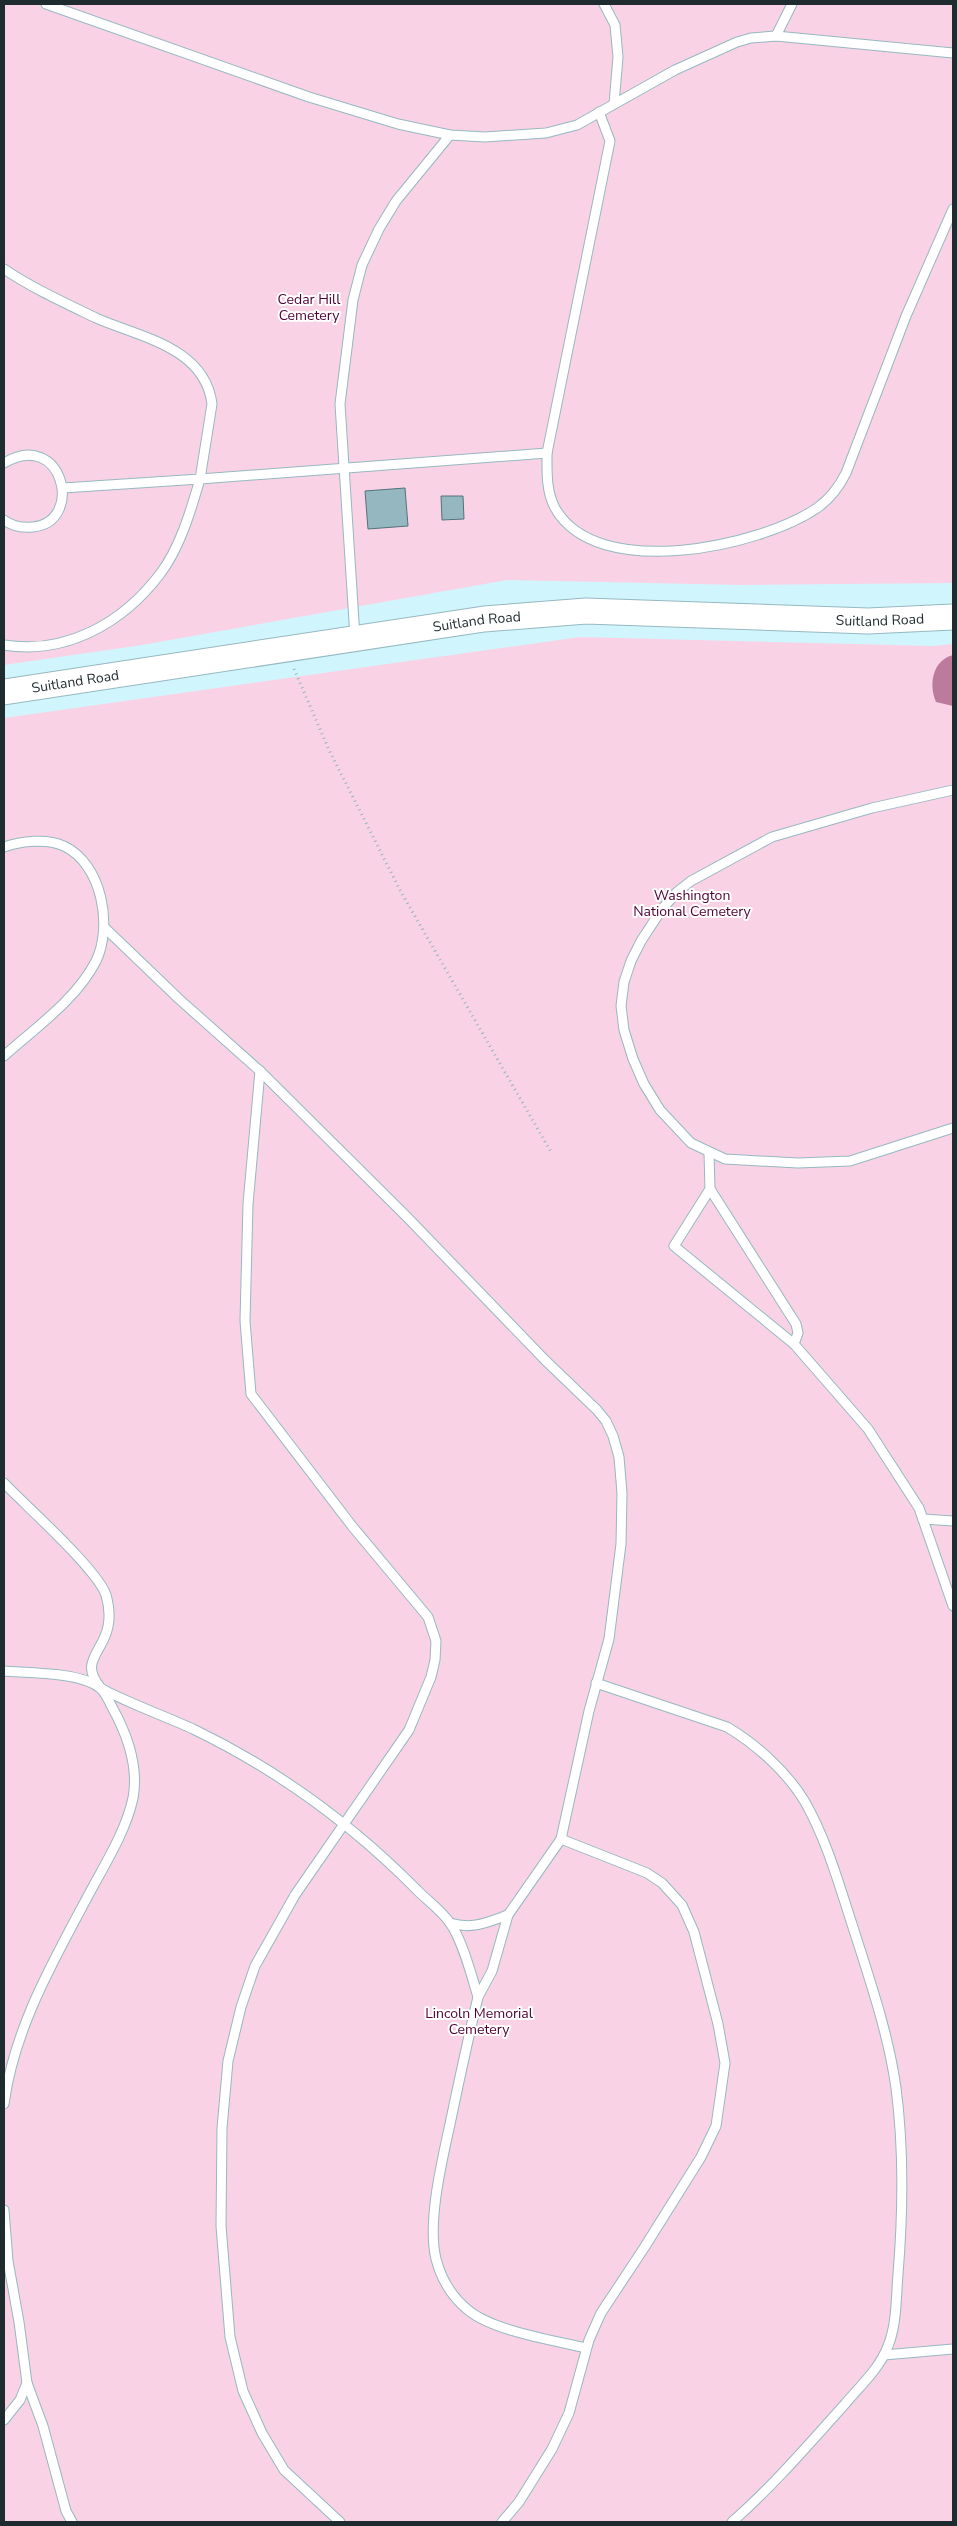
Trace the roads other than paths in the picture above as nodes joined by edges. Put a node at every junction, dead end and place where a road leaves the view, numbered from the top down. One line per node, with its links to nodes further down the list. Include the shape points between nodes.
1 (46, 4): 8 (lane, via 309,97 398,124)
2 (604, 4): 6 (lane, via 615,25 618,57)
3 (792, 4): 4 (lane)
4 (776, 36): 5 (lane); 6 (lane, via 737,42 675,70)
5 (953, 53)
6 (614, 104): 7 (lane)
7 (599, 112): 8 (lane, via 577,125 546,133 485,137); 11 (lane, via 610,141)
8 (450, 135): 13 (lane, via 396,200 362,265 353,300 340,404)
9 (953, 209): 11 (lane, via 906,316 846,473 838,488 810,512 723,545 687,551 623,549 588,540 562,518 549,493)
10 (4, 270): 14 (lane, via 96,318 180,354 200,370 208,382 212,404)
11 (548, 453): 13 (lane)
12 (4, 463): 15 (lane, via 22,455 43,459 57,471)
13 (344, 467): 14 (lane); 18 (lane)
14 (200, 479): 15 (lane); 19 (lane, via 193,504 161,573 117,617 83,636 64,642 26,647)
15 (63, 488): 16 (lane, via 57,512 47,522 25,528)
16 (4, 520)
17 (953, 617): 18 (main road, Suitland Road, via 868,621 586,611 484,619)
18 (355, 637): 20 (main road, Suitland Road)
19 (4, 645)
20 (4, 692)
21 (953, 790): 27 (lane, via 872,808 772,837 691,881 662,909 641,941 626,975 621,1006 624,1030 644,1084 660,1110 691,1143)
22 (4, 847): 23 (lane, via 53,843 78,856 95,884)
23 (105, 928): 24 (lane, via 96,960 80,986); 25 (lane)
24 (4, 1056)
25 (260, 1071): 35 (lane, via 606,1421 619,1457 621,1544 609,1639); 37 (lane, via 248,1204 245,1320 251,1394 352,1526 428,1617 436,1641 431,1677 409,1730)
26 (953, 1128): 27 (lane, via 850,1161 760,1162 725,1159)
27 (708, 1152): 28 (lane)
28 (710, 1189): 29 (lane, via 796,1324 798,1333); 29 (lane, via 674,1246)
29 (794, 1344): 31 (lane, via 868,1429 912,1495)
30 (4, 1483): 36 (lane, via 78,1557 105,1592 110,1614 108,1628 92,1659 91,1672)
31 (923, 1519): 32 (lane); 33 (lane)
32 (953, 1521)
33 (953, 1606)
34 (4, 1671): 36 (lane, via 75,1678)
35 (596, 1683): 38 (lane); 46 (lane, via 740,1734 795,1788 825,1844 869,1977 896,2088 901,2147 902,2232 893,2327)
36 (101, 1688): 37 (lane, via 236,1751 315,1802); 42 (lane, via 128,1741 134,1770 132,1800 101,1873 53,1961 30,2012 14,2054)
37 (344, 1825): 40 (lane, via 399,1872); 50 (lane, via 295,1895 255,1966 241,2007 228,2061 222,2128 221,2226 230,2338 243,2391 284,2470)
38 (561, 1839): 39 (lane); 44 (lane, via 647,1873 662,1883 682,1905 694,1932 718,2024 724,2063 716,2126 701,2158 601,2312)
39 (508, 1915): 40 (lane, via 476,1926); 41 (lane, via 492,1972)
40 (450, 1923): 41 (lane)
41 (478, 1998): 44 (lane, via 438,2178 434,2219 436,2258 445,2283 457,2299 480,2318)
42 (4, 2104)
43 (4, 2210): 47 (lane, via 8,2260)
44 (586, 2348): 51 (lane, via 569,2413 556,2440 519,2502)
45 (953, 2349): 46 (lane)
46 (884, 2355): 52 (lane, via 822,2430)
47 (27, 2383): 48 (lane, via 20,2400); 49 (lane)
48 (4, 2420)
49 (72, 2522)
50 (340, 2522)
51 (502, 2522)
52 (732, 2522)

